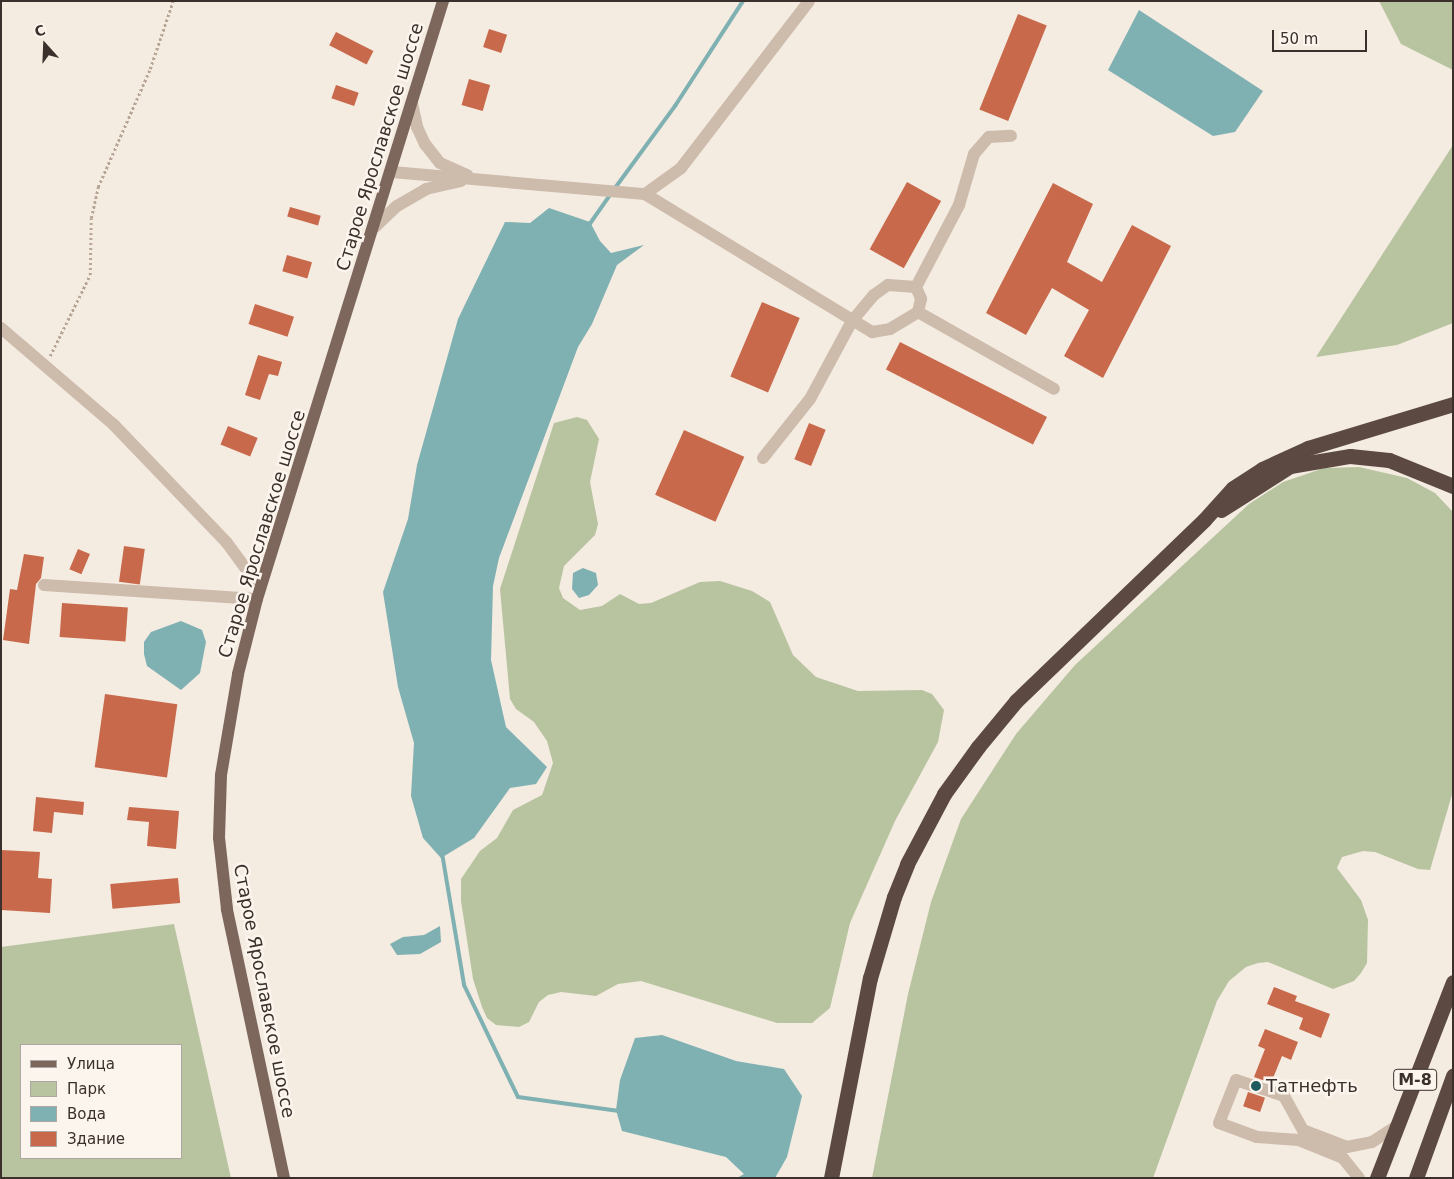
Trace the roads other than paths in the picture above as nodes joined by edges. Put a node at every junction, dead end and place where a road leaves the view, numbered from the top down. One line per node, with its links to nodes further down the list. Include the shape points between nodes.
1 (443, 1): 3 (main road, Старое Ярославское шоссе)
2 (809, 1): 7 (lane, via 681,168)
3 (412, 103): 5 (main road, Старое Ярославское шоссе); 6 (lane, via 417,127 440,163)
4 (1011, 136): 9 (lane, via 989,138 974,154 959,205)
5 (392, 172): 6 (lane); 8 (main road, Старое Ярославское шоссе)
6 (478, 179): 7 (lane); 8 (lane, via 426,189 397,206)
7 (645, 194): 11 (lane)
8 (374, 227): 19 (main road, Старое Ярославское шоссе)
9 (916, 287): 10 (lane, via 921,299); 11 (lane, via 888,285 874,295)
10 (918, 312): 11 (lane, via 890,329 872,332); 13 (lane)
11 (852, 321): 15 (lane, via 810,399)
12 (1, 328): 19 (lane, via 114,425 226,543)
13 (1054, 389)
14 (1453, 404): 17 (highway, via 1327,441 1291,455 1233,488)
15 (763, 458)
16 (1453, 486): 17 (highway, via 1389,460 1350,456 1290,466)
17 (1204, 520): 24 (highway, via 1016,701 944,794 908,864 880,941)
18 (44, 585): 19 (lane)
19 (259, 594): 23 (main road, Старое Ярославское шоссе, via 226,743 221,775 219,838 229,917)
20 (1453, 982): 22 (highway, М-8)
21 (1453, 1076): 27 (highway, М-8)
22 (1397, 1126): 25 (lane, via 1372,1142 1347,1147 1303,1130 1284,1096 1236,1080 1219,1123 1256,1137 1299,1140 1343,1158); 26 (highway, М-8)
23 (284, 1178)
24 (831, 1178)
25 (1359, 1178)
26 (1377, 1178)
27 (1416, 1178)

